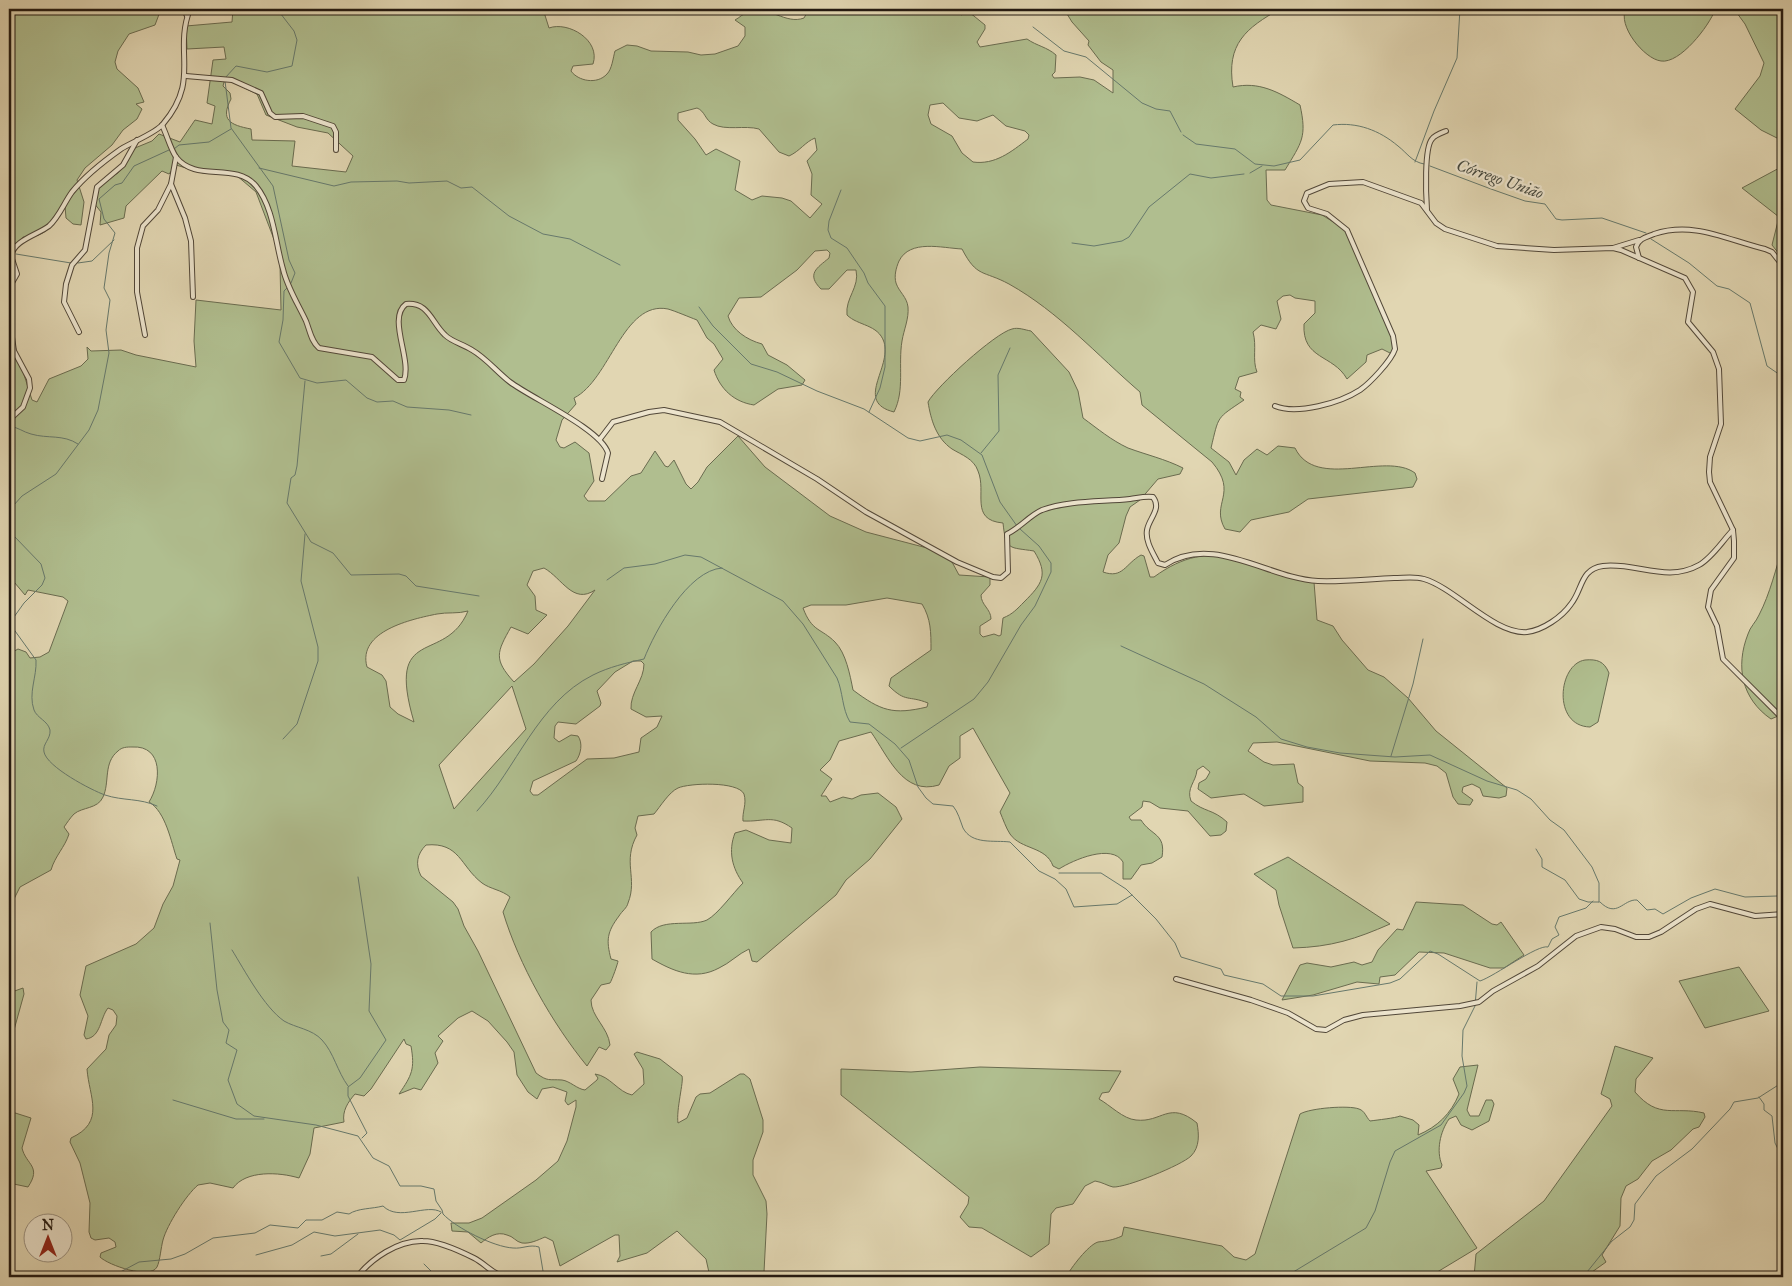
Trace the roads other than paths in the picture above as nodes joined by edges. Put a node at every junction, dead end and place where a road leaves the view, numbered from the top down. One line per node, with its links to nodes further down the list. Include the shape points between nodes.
1 (184, 9): 3 (street)
2 (190, 9): 3 (street)
3 (188, 16): 4 (street, via 184,33)
4 (186, 76): 5 (street, via 182,94); 8 (street, via 238,82 261,92 275,117 303,116 333,126)
5 (162, 125): 7 (street); 9 (street)
6 (1446, 131): 11 (street, via 1433,138 1429,146)
7 (137, 140): 16 (street, via 82,181 50,225 16,246 12,256 17,274); 19 (street, via 120,169 96,187 85,250 75,260 68,278 64,302)
8 (336, 150)
9 (176, 157): 10 (street); 23 (street, via 202,171 237,174 255,186 262,196 275,234 285,276 319,348 372,357 398,380 404,380 406,369 399,314 406,304 419,305 430,313 445,336 471,349 510,382)
10 (170, 184): 17 (street, via 191,241); 20 (street, via 158,210 142,226 137,248 138,292)
11 (1427, 210): 13 (street, via 1445,229 1497,246 1554,250); 21 (street, via 1421,203 1363,182 1329,184 1307,193 1304,201 1308,208 1327,214 1347,230 1394,336 1395,349 1356,393 1309,408 1283,410)
12 (1640, 240): 13 (street); 14 (street, via 1636,247); 15 (street, via 1667,230 1705,231 1772,252)
13 (1613, 248): 14 (street)
14 (1639, 258): 25 (street, via 1685,278 1693,292 1688,322 1716,359 1719,369 1721,424 1710,457 1710,482)
15 (1783, 266)
16 (9, 288)
17 (193, 297)
18 (9, 318): 22 (street, via 14,351 29,379 30,388 22,407)
19 (79, 332)
20 (145, 336)
21 (1275, 406)
22 (9, 420)
23 (600, 439): 24 (street, via 608,453); 25 (street, via 613,422 648,412 664,410 720,422 866,512 957,562 1001,578 1008,572 1007,534 1040,511 1105,500 1153,497 1157,504 1147,537 1158,563 1165,565 1174,559 1215,553 1287,576 1314,581 1417,577 1447,589 1482,616 1526,632 1545,626 1566,610 1583,577 1591,570 1617,565 1680,574 1701,564)
24 (602, 479)
25 (1733, 530): 26 (street, via 1734,558 1711,590 1708,607 1717,626 1723,659)
26 (1783, 719)
27 (1783, 914): 28 (street, via 1755,916 1710,904 1648,937 1601,927 1567,942 1538,966 1479,1002 1363,1015 1344,1020 1326,1030 1316,1029 1288,1013 1251,1000)
28 (1176, 979)
29 (357, 1277): 30 (street, via 366,1266 395,1248 422,1241 473,1257 498,1276)
30 (506, 1277)

